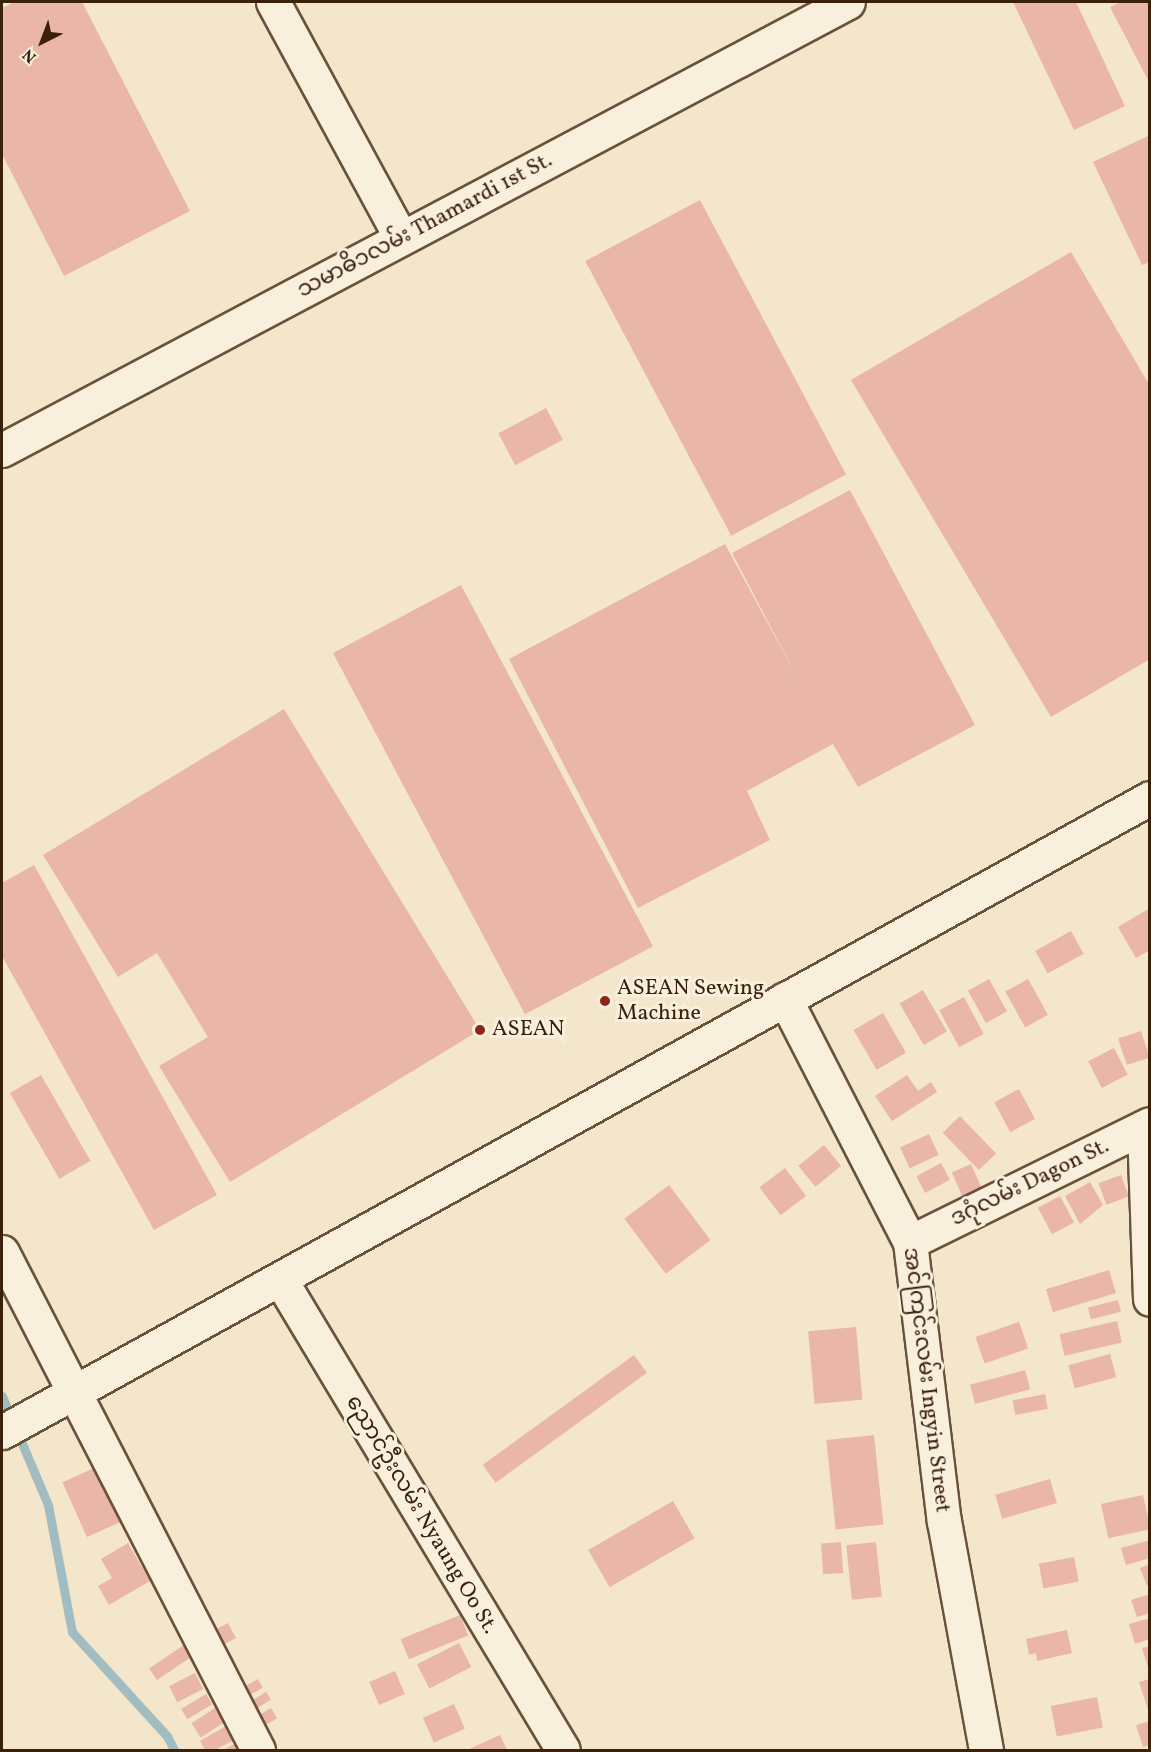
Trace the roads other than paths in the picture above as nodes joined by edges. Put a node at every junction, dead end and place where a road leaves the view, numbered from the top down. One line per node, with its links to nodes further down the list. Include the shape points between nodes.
1 (273, 2): 3 (street)
2 (848, 2): 3 (street, သမာဓိ၁လမ်း Thamardi 1st St.)
3 (401, 238): 4 (street, သမာဓိ၁လမ်း Thamardi 1st St.)
4 (2, 450)
5 (1149, 798): 6 (street)
6 (785, 999): 8 (street, အင်ကြင်းလမ်း Ingyin Street); 10 (street)
7 (1147, 1126): 8 (street, ဒဂုံလမ်း Dagon St.); 11 (street)
8 (910, 1242): 16 (street, အင်ကြင်းလမ်း Ingyin Street, via 944,1521)
9 (2, 1252): 12 (street)
10 (280, 1279): 12 (street); 15 (street, ညောင်ဦးလမ်း Nyaung Oo St.)
11 (1149, 1299)
12 (72, 1394): 13 (street); 14 (street)
13 (2, 1432)
14 (258, 1750)
15 (563, 1750)
16 (986, 1750)

